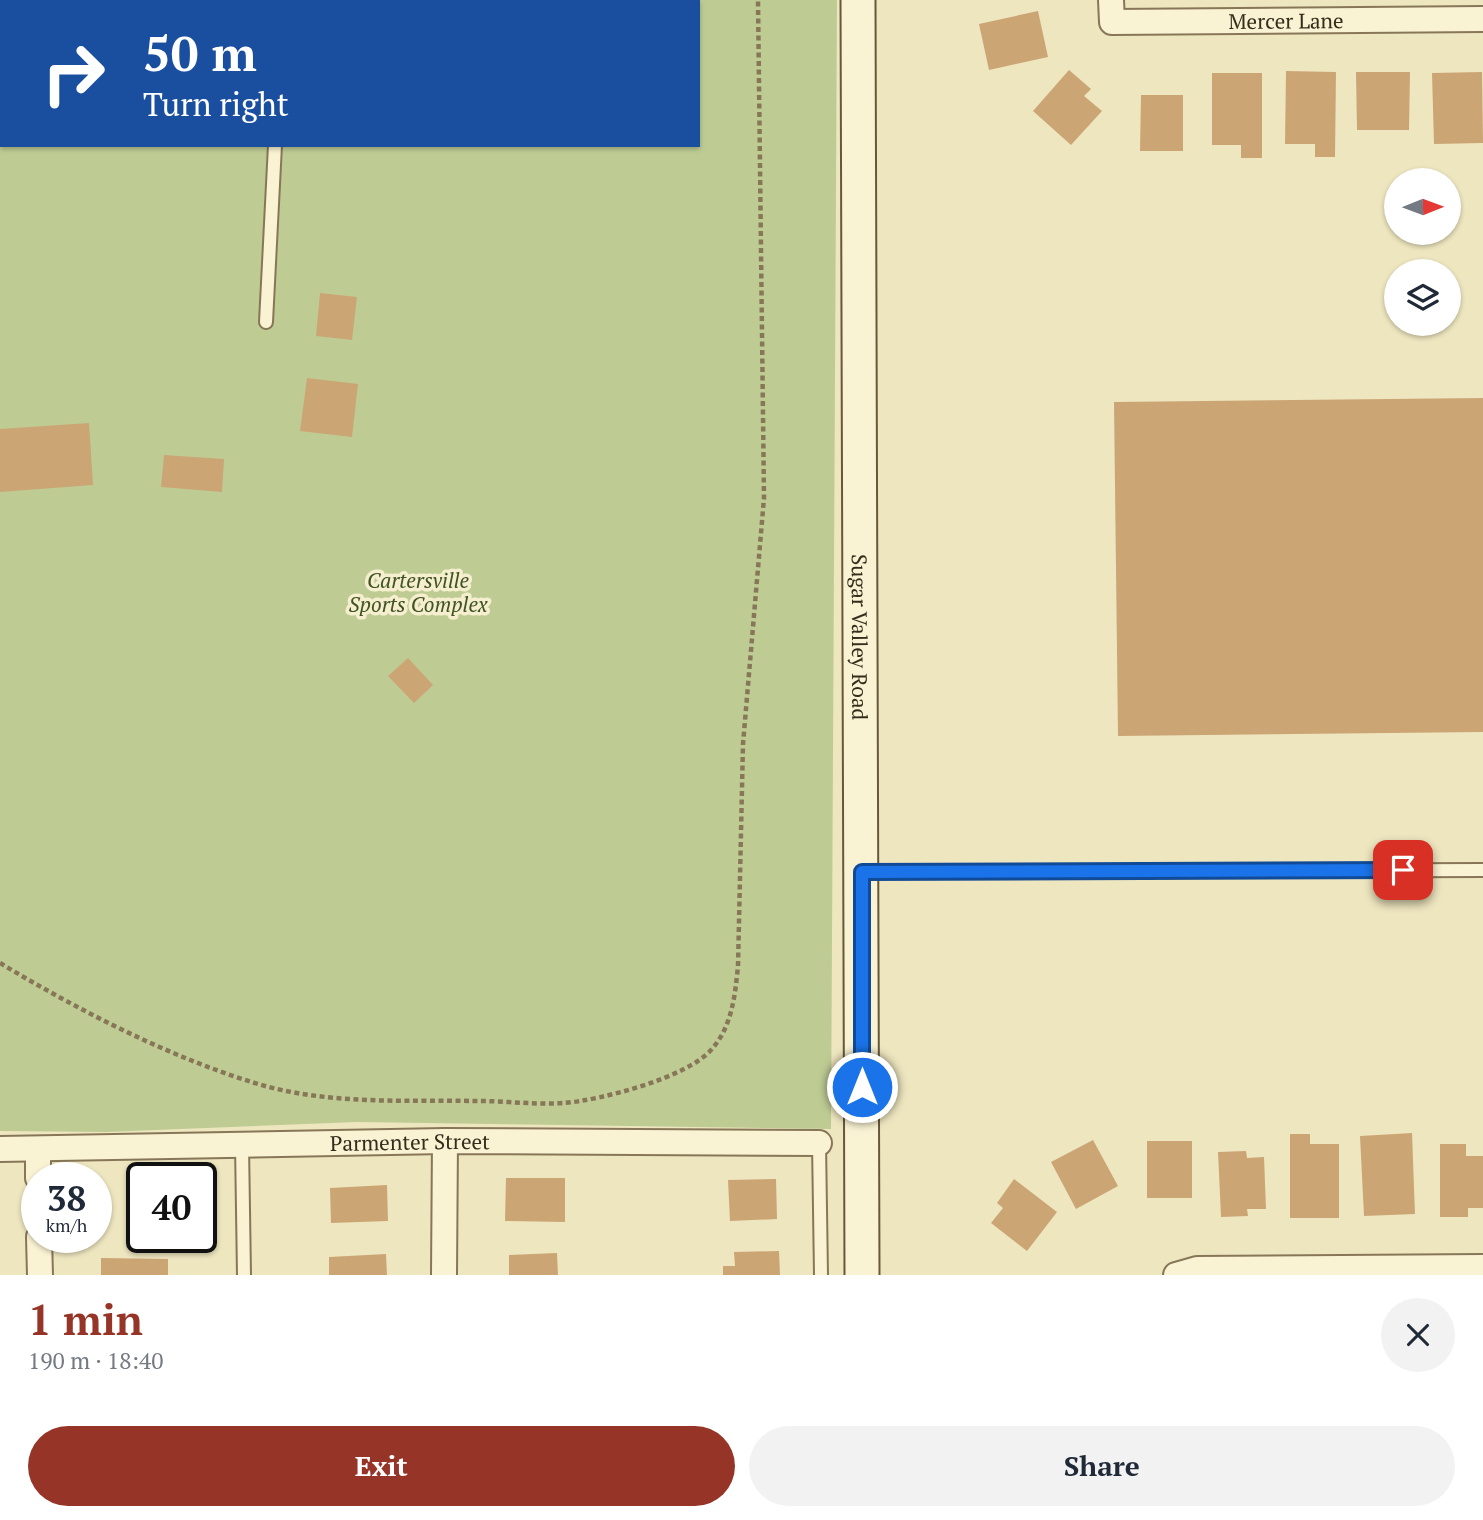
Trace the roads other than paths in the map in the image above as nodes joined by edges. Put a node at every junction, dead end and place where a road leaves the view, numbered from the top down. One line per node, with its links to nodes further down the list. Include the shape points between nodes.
1 (858, 0): 7 (street, Sugar Valley Road)
2 (1111, 0): 3 (street, Mercer Lane, via 1112,22)
3 (1483, 19)
4 (275, 147): 5 (lane)
5 (266, 322)
6 (1483, 870): 7 (lane)
7 (862, 872): 20 (street, Sugar Valley Road)
8 (445, 1141): 9 (street, Parmenter Street); 10 (street, Parmenter Street); 18 (street)
9 (819, 1143): 19 (lane)
10 (242, 1145): 12 (street, Parmenter Street); 17 (lane)
11 (0, 1149): 12 (street, Parmenter Street)
12 (37, 1149): 13 (street)
13 (37, 1162)
14 (39, 1253): 16 (street)
15 (1483, 1267): 21 (street, via 1197,1269)
16 (40, 1275)
17 (244, 1275)
18 (444, 1275)
19 (821, 1275)
20 (862, 1275)
21 (1176, 1275)

